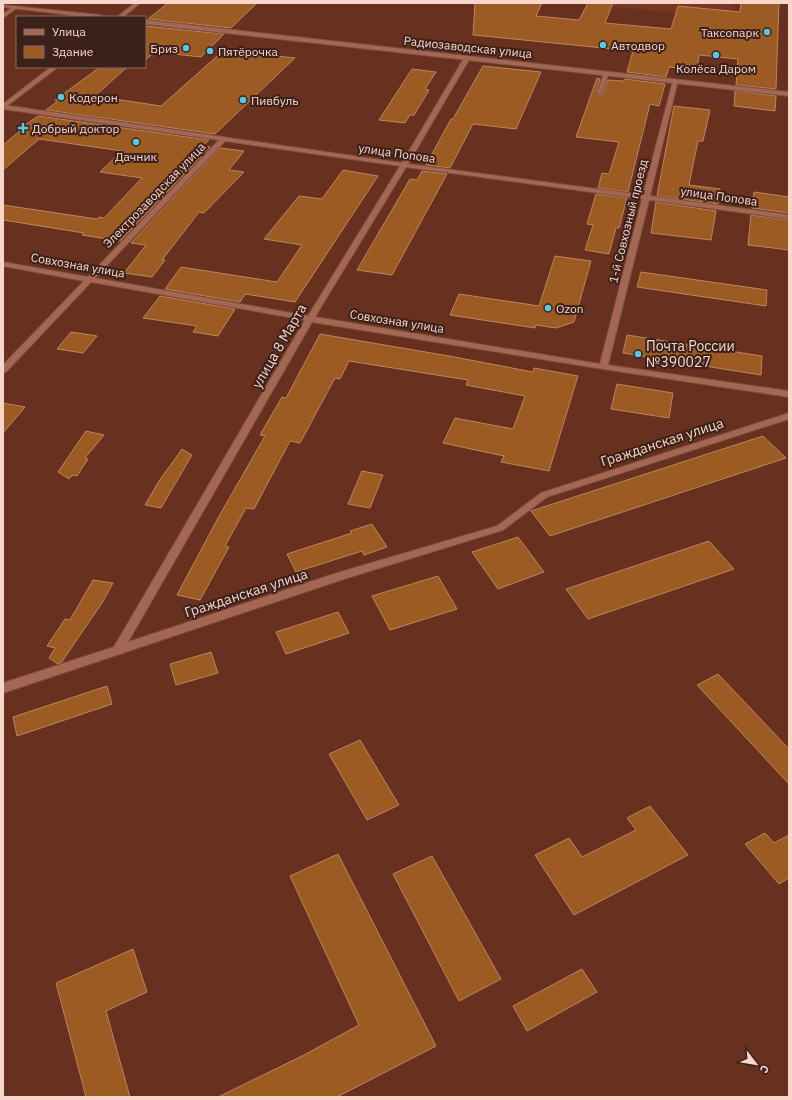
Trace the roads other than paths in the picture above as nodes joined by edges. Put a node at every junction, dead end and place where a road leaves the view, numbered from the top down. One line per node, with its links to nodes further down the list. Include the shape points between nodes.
1 (138, 3): 6 (street)
2 (3, 6): 3 (street)
3 (16, 7): 4 (street); 5 (street)
4 (3, 16)
5 (92, 16)
6 (121, 16)
7 (146, 22): 8 (street, Радиозаводская улица)
8 (467, 58): 10 (street, Радиозаводская улица); 16 (street, улица 8 Марта)
9 (54, 68): 14 (street)
10 (606, 73): 11 (street, Радиозаводская улица); 12 (street)
11 (676, 81): 13 (street, Радиозаводская улица); 17 (street, 1-й Совхозный проезд)
12 (599, 93)
13 (789, 94)
14 (3, 107): 15 (street, улица Попова)
15 (223, 140): 16 (street, улица Попова); 20 (street, Электрозаводская улица)
16 (404, 166): 17 (street, улица Попова); 21 (street, улица 8 Марта)
17 (646, 197): 18 (street, улица Попова); 22 (street, 1-й Совхозный проезд)
18 (789, 217)
19 (3, 264): 20 (street, Совхозная улица)
20 (88, 279): 21 (street, Совхозная улица); 23 (street, Электрозаводская улица)
21 (310, 319): 22 (street, Совхозная улица); 26 (street, улица 8 Марта)
22 (603, 366): 24 (street, Совхозная улица)
23 (3, 370)
24 (789, 394)
25 (789, 416): 26 (street, Гражданская улица, via 544,495 500,528 341,576)
26 (118, 650): 27 (street, Гражданская улица)
27 (3, 688)

